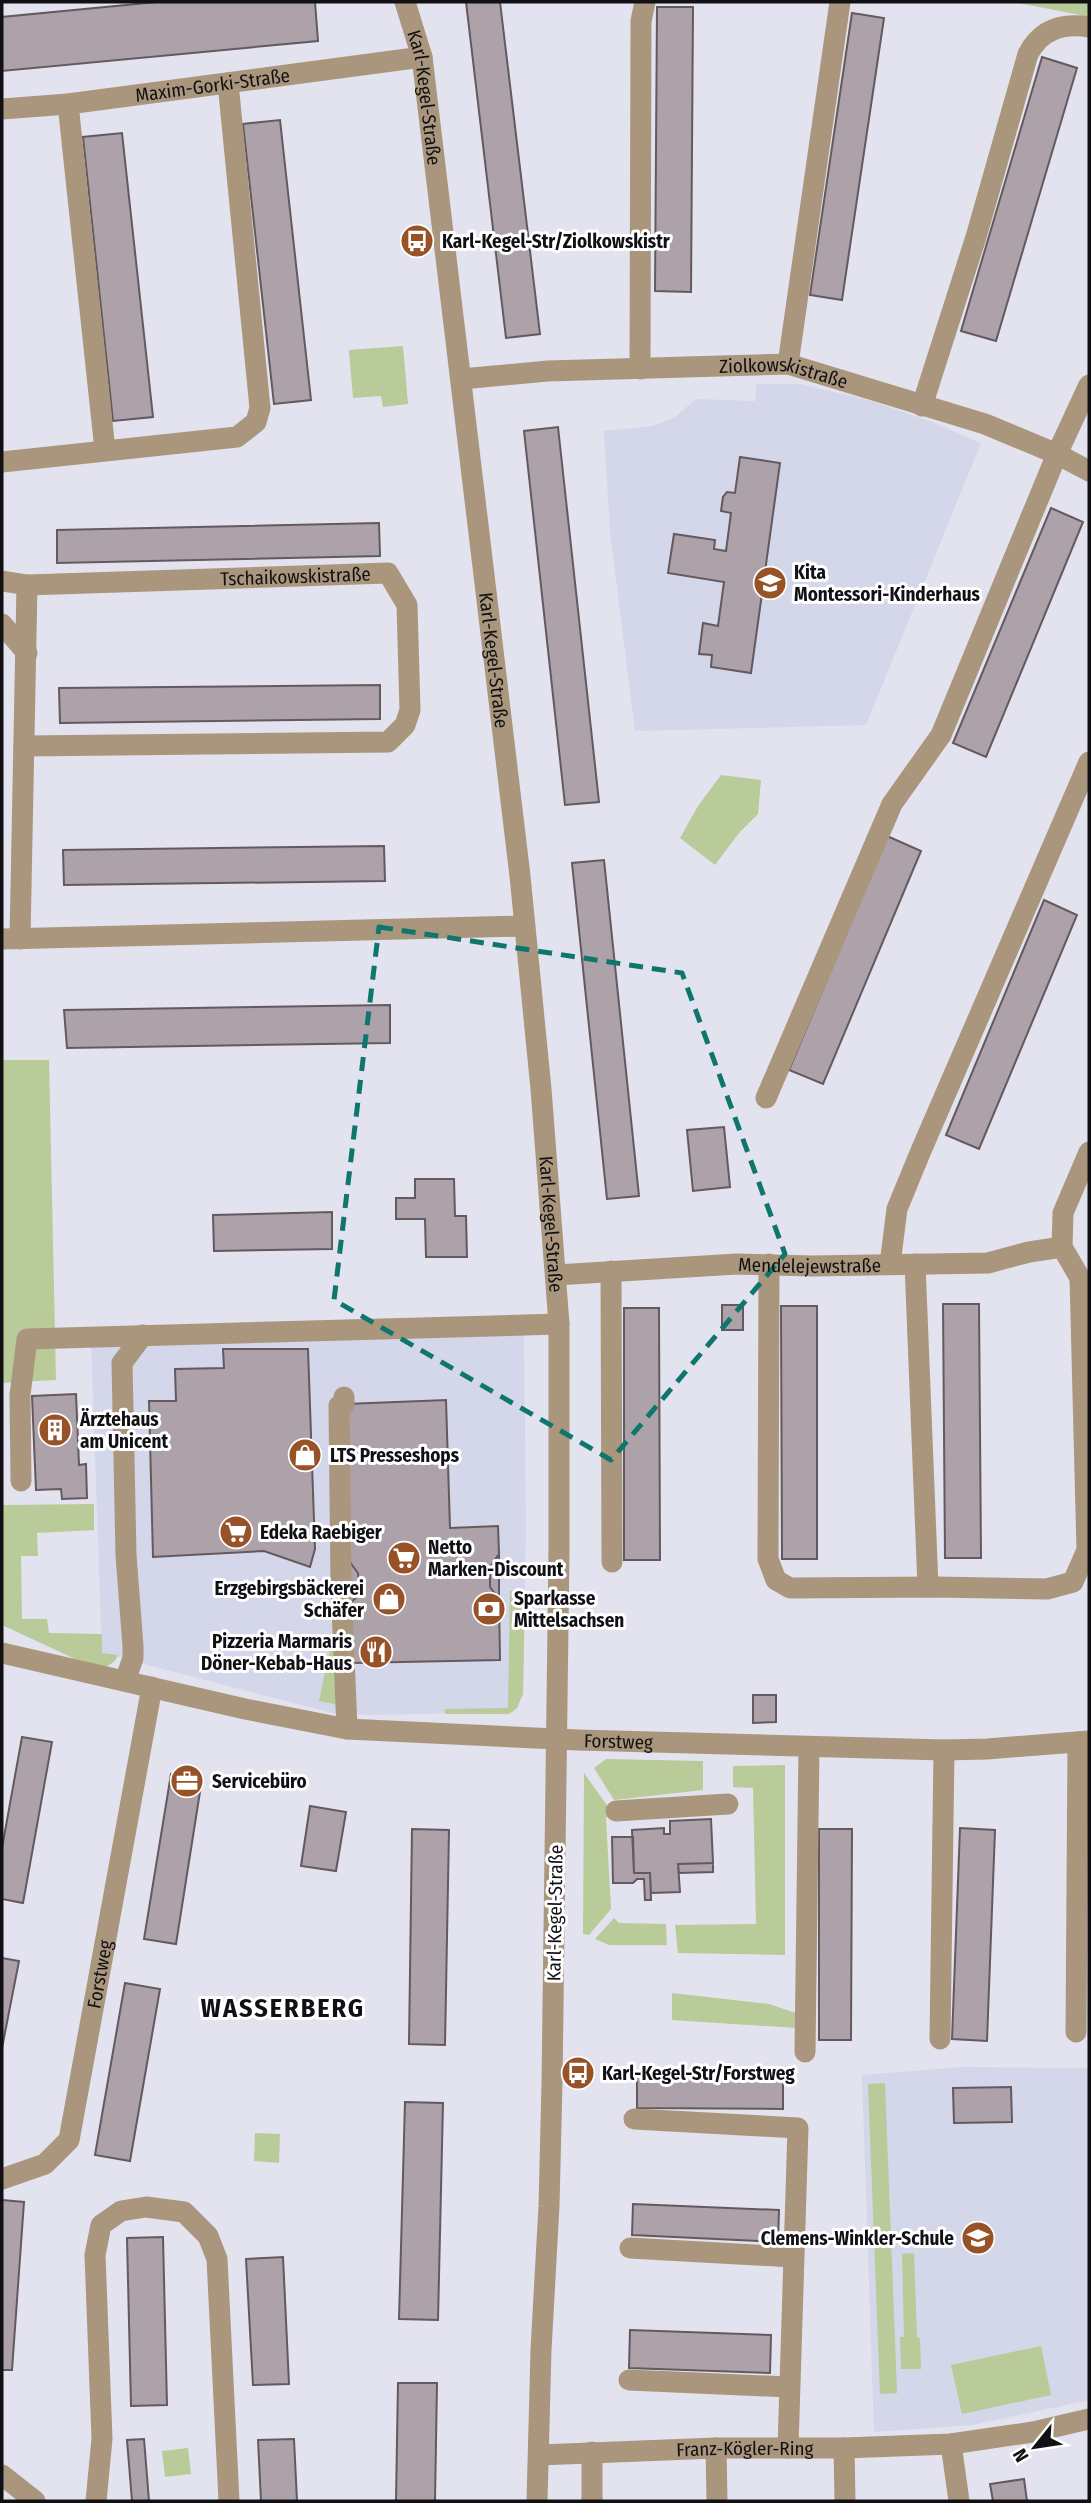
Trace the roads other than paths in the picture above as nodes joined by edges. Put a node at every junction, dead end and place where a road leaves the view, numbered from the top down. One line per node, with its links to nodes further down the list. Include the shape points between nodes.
1 (405, 2): 5 (street, Karl-Kegel-Straße)
2 (645, 2): 10 (street, via 640,21)
3 (840, 2): 9 (street)
4 (1089, 27): 13 (street, via 1051,29 1028,54)
5 (422, 57): 6 (street, Maxim-Gorki-Straße); 11 (street, Karl-Kegel-Straße)
6 (228, 83): 7 (street, Maxim-Gorki-Straße); 14 (street, via 260,408 256,422 237,437)
7 (68, 104): 8 (street, Maxim-Gorki-Straße); 14 (street)
8 (2, 109)
9 (788, 364): 10 (street, Ziolkowskistraße); 13 (street, Ziolkowskistraße)
10 (640, 369): 11 (street, Ziolkowskistraße)
11 (461, 379): 24 (street, Karl-Kegel-Straße)
12 (1089, 385): 15 (street)
13 (922, 406): 15 (street, Ziolkowskistraße, via 985,424)
14 (105, 450): 16 (street)
15 (1057, 454): 17 (street, Ziolkowskistraße); 26 (street, via 941,735 892,804)
16 (2, 462)
17 (1089, 471)
18 (2, 581): 19 (street)
19 (27, 585): 21 (street); 22 (street, Tschaikowskistraße, via 388,573 407,605 410,710 405,725 388,743)
20 (2, 624): 21 (street)
21 (27, 653): 22 (street)
22 (24, 746): 25 (street)
23 (1089, 762): 30 (street, via 897,1209)
24 (524, 926): 25 (street); 33 (street, Karl-Kegel-Straße)
25 (11, 939)
26 (766, 1098)
27 (1089, 1152): 28 (street, via 1063,1213)
28 (1062, 1247): 31 (street, Mendelejewstraße, via 988,1263); 39 (street, via 1080,1278 1087,1550 1073,1582 1047,1589)
29 (769, 1264): 30 (street, Mendelejewstraße); 32 (street, Mendelejewstraße); 39 (street, via 768,1559 776,1580 790,1588)
30 (890, 1264): 31 (street, Mendelejewstraße)
31 (915, 1264): 39 (street)
32 (611, 1272): 33 (street, Mendelejewstraße); 38 (street)
33 (556, 1275): 34 (street, Karl-Kegel-Straße)
34 (559, 1324): 35 (street); 44 (street, Karl-Kegel-Straße)
35 (144, 1335): 37 (street, via 27,1339 20,1395); 41 (street, via 122,1363 133,1646)
36 (344, 1397): 43 (street, via 339,1406)
37 (21, 1481)
38 (612, 1562)
39 (928, 1587)
40 (2, 1653): 41 (street, Forstweg)
41 (125, 1681): 42 (street, Forstweg)
42 (152, 1687): 43 (street, Forstweg); 54 (street, Forstweg, via 69,2140 45,2164)
43 (347, 1729): 44 (street, Forstweg)
44 (556, 1740): 46 (street, Forstweg); 65 (street, Karl-Kegel-Straße, via 552,2096)
45 (1084, 1742): 47 (street, Forstweg); 50 (street)
46 (809, 1748): 47 (street, Forstweg); 52 (street)
47 (944, 1750): 51 (street)
48 (728, 1804): 49 (street)
49 (616, 1811)
50 (1076, 2032)
51 (940, 2039)
52 (804, 2053)
53 (634, 2119): 56 (street, via 798,2128)
54 (2, 2179)
55 (630, 2248): 56 (street)
56 (793, 2257): 58 (street)
57 (629, 2380): 58 (street)
58 (788, 2387): 62 (street)
59 (1089, 2418): 60 (street, Franz-Kögler-Ring)
60 (951, 2444): 63 (street, Franz-Kögler-Ring); 74 (street)
61 (716, 2448): 62 (street, Franz-Kögler-Ring); 64 (street, Franz-Kögler-Ring); 72 (street)
62 (788, 2448): 63 (street, Franz-Kögler-Ring)
63 (844, 2448): 73 (street)
64 (592, 2452): 65 (street, Franz-Kögler-Ring); 71 (street)
65 (539, 2455): 70 (street, Karl-Kegel-Straße)
66 (2, 2475): 67 (street)
67 (35, 2501)
68 (96, 2501): 69 (street, via 102,2439 94,2255 101,2225 121,2211 146,2207 184,2212 208,2236 218,2259)
69 (229, 2501)
70 (537, 2501)
71 (592, 2501)
72 (718, 2501)
73 (845, 2501)
74 (959, 2501)

